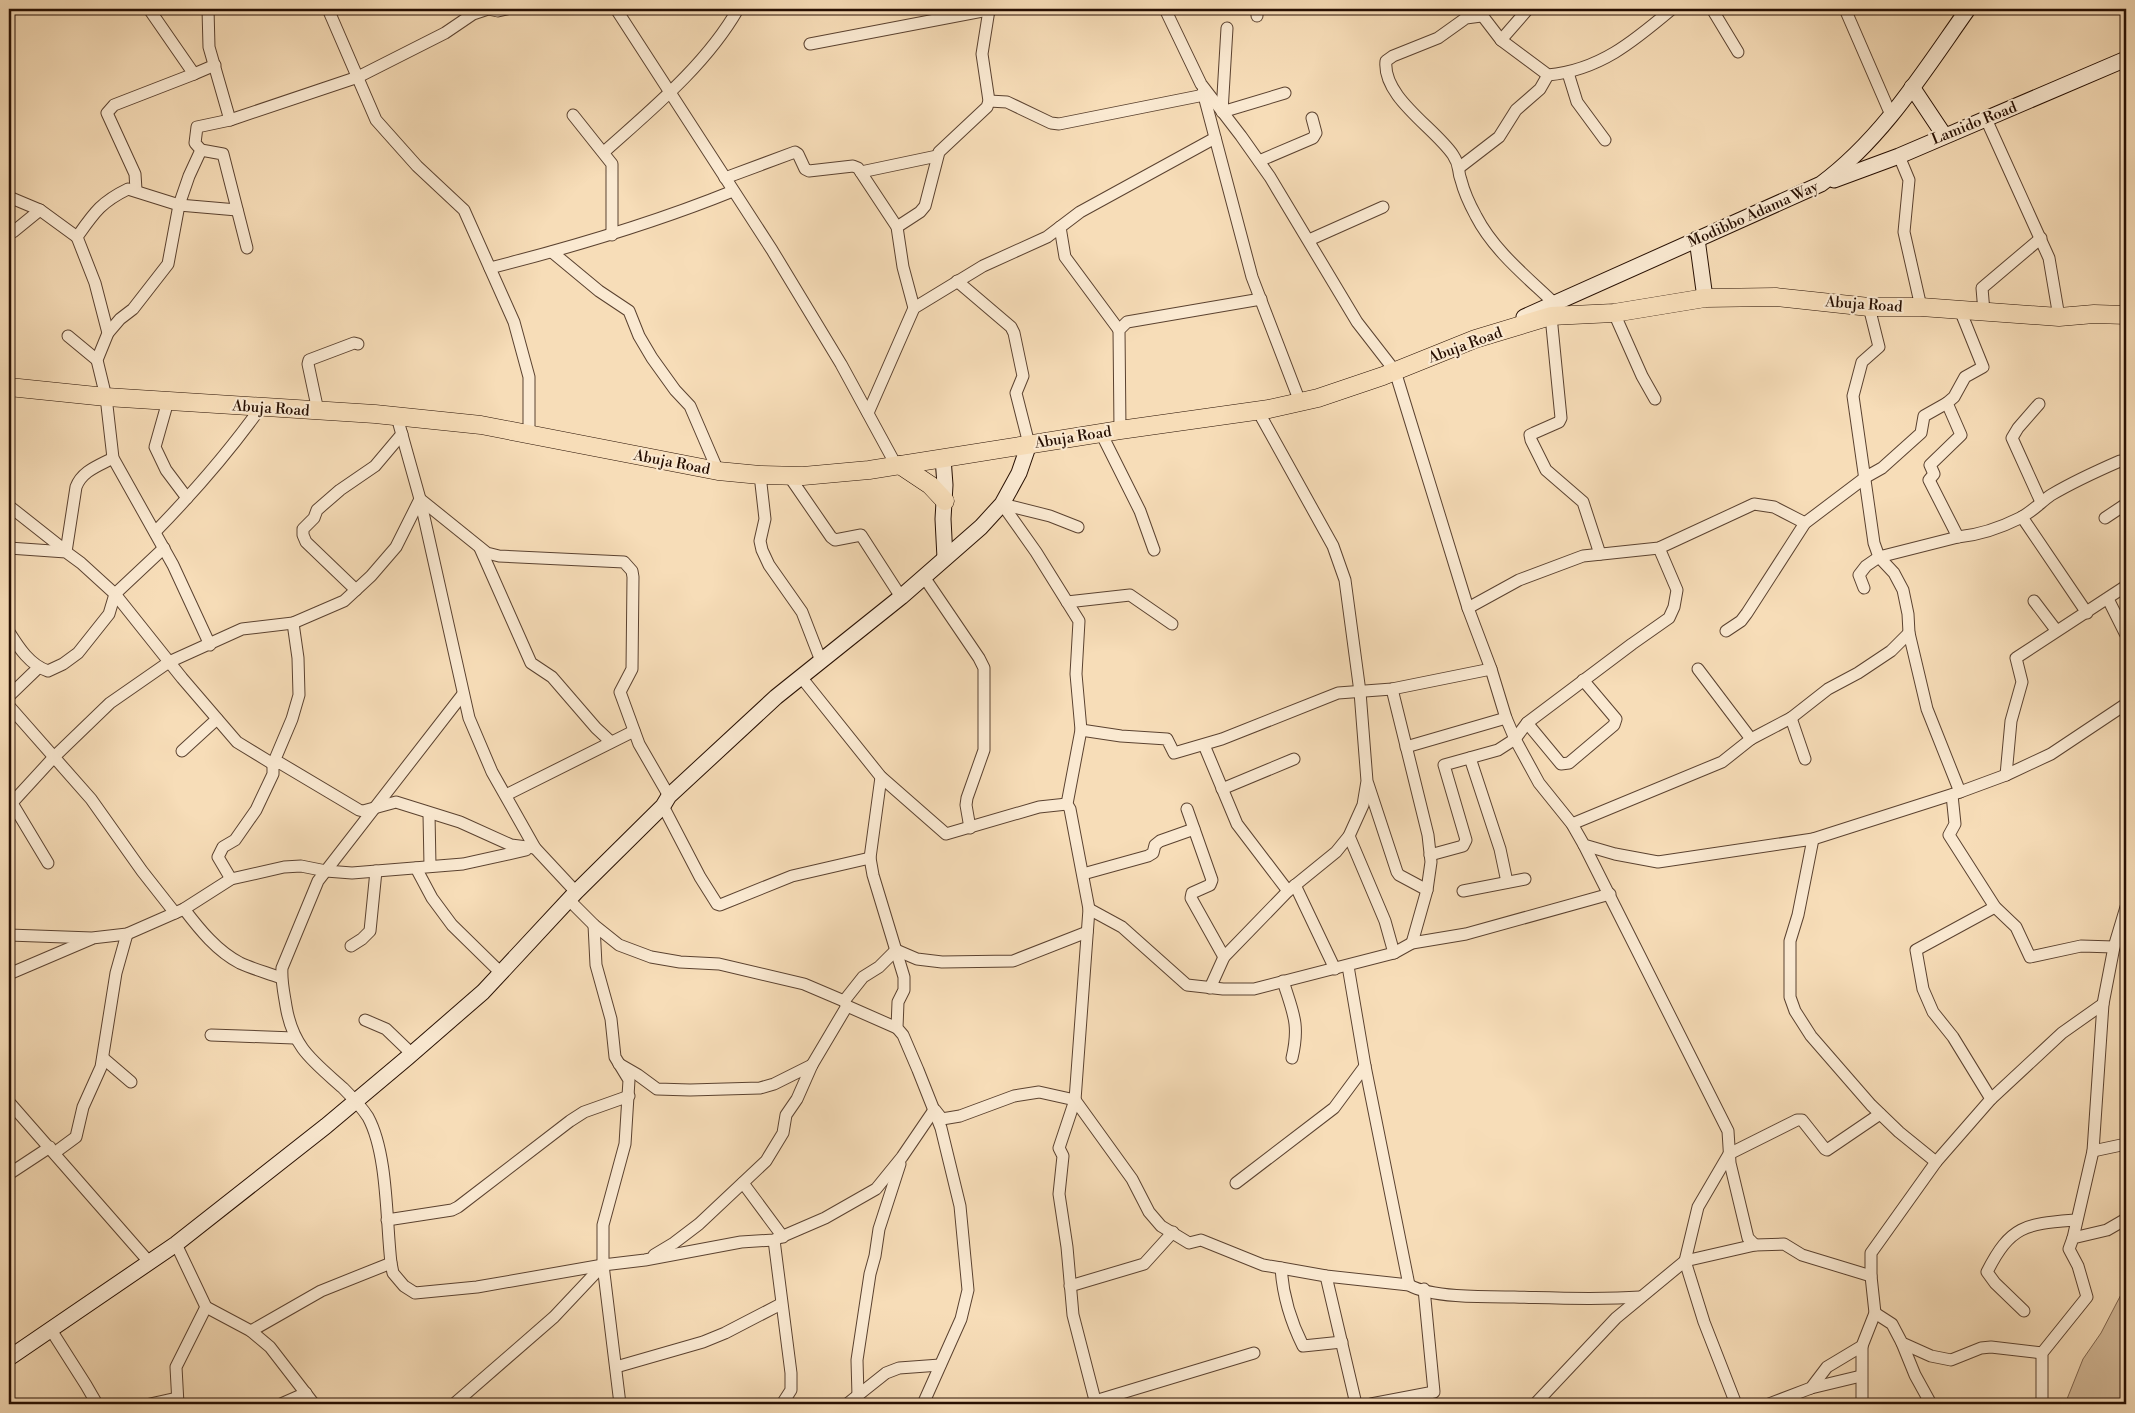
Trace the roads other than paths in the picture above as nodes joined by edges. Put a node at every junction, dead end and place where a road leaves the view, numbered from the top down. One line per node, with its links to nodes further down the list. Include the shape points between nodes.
1 (149, 9): 23 (street)
2 (208, 9): 21 (street, via 210,46)
3 (328, 9): 25 (street)
4 (507, 9): 14 (street)
5 (616, 9): 28 (street)
6 (738, 9): 28 (street, via 724,34)
7 (991, 9): 18 (street); 30 (street, via 982,54)
8 (1165, 9): 27 (street)
9 (1528, 9): 17 (street)
10 (1672, 9): 22 (street, via 1632,43 1604,59)
11 (1712, 9): 19 (street)
12 (1845, 9): 32 (street)
13 (1968, 9): 26 (street, Modibbo Adama Way)
14 (470, 11): 25 (street, via 445,33)
15 (1479, 12): 17 (street); 45 (street, via 1438,38 1386,61 1391,84 1401,100 1452,154)
16 (1227, 28): 31 (street)
17 (1501, 40): 24 (street)
18 (810, 44)
19 (1738, 52)
20 (2126, 59): 35 (street, Lamido Road)
21 (215, 65): 23 (street); 36 (street)
22 (1568, 73): 24 (street); 39 (street, via 1577,102)
23 (194, 74): 49 (street, via 114,105 107,113 135,174)
24 (1548, 75): 45 (street, via 1540,89 1516,110 1499,137)
25 (358, 77): 36 (street); 66 (street, via 376,120 417,166 464,210)
26 (1912, 87): 32 (street, Modibbo Adama Way); 37 (street)
27 (1202, 90): 30 (street, via 1060,124 1051,123 1007,102); 31 (street); 38 (street)
28 (669, 92): 41 (street); 47 (street)
29 (1285, 93): 31 (street)
30 (989, 101): 42 (street, via 987,107)
31 (1222, 112): 44 (street)
32 (1891, 115): 48 (street, Modibbo Adama Way, via 1844,167)
33 (573, 116): 41 (street)
34 (1312, 118): 44 (street, via 1316,133 1313,138)
35 (1986, 119): 37 (street, Lamido Road); 61 (street)
36 (230, 120): 40 (street, via 197,127 194,144)
37 (1944, 135): 43 (street, Lamido Road)
38 (1215, 138): 57 (street, via 1080,212); 69 (street, via 1252,277)
39 (1605, 140)
40 (201, 150): 52 (street); 55 (street, via 222,154)
41 (604, 152): 59 (street, via 612,164)
42 (937, 156): 46 (street); 56 (street, via 925,206)
43 (1899, 156): 48 (street, Lamido Road); 71 (street, via 1909,180 1904,232)
44 (1259, 161): 63 (street)
45 (1460, 167): 73 (street, via 1460,178 1488,236)
46 (861, 172): 47 (street, via 854,166 806,170 795,152); 56 (street)
47 (725, 178): 50 (street)
48 (1821, 184): 62 (street, Modibbo Adama Way)
49 (136, 190): 52 (street); 60 (street, via 128,189 115,195 97,209)
50 (733, 191): 59 (street); 95 (street)
51 (9, 197): 54 (street)
52 (179, 205): 55 (street); 80 (street, via 168,264 133,309)
53 (1383, 207): 63 (street)
54 (40, 210): 58 (street); 60 (street)
55 (237, 210): 64 (street)
56 (898, 227): 72 (street, via 903,267)
57 (1060, 227): 67 (street, via 1047,237); 79 (street, via 1065,257)
58 (9, 232)
59 (612, 234): 65 (street)
60 (77, 237): 80 (street, via 95,283)
61 (2041, 238): 75 (street, via 1982,288); 78 (street, via 2052,272)
62 (1697, 239): 68 (street); 73 (street, Modibbo Adama Way)
63 (1309, 240): 84 (street, via 1357,322)
64 (247, 248)
65 (552, 252): 66 (street); 106 (street, via 598,291 629,311 638,336 652,358 690,406)
66 (490, 268): 100 (street, via 514,322 529,377)
67 (957, 281): 72 (street); 101 (street, via 1014,333 1023,376 1016,393)
68 (1705, 298): 70 (main road, Abuja Road, via 1776,297); 76 (main road, Abuja Road)
69 (1261, 299): 79 (street, via 1127,322); 89 (street)
70 (1869, 307): 71 (main road, Abuja Road); 109 (street, via 1879,347 1862,362 1853,396)
71 (1921, 307): 74 (main road, Abuja Road)
72 (914, 308): 95 (street)
73 (1553, 310): 76 (main road, Abuja Road); 84 (main road, Abuja Road); 129 (street, via 1561,418 1559,422 1530,435 1546,470 1583,502)
74 (1960, 310): 75 (main road, Abuja Road); 90 (street, via 1983,367 1965,377)
75 (1984, 312): 78 (main road, Abuja Road)
76 (1614, 313): 87 (street)
77 (2126, 315): 78 (main road, Abuja Road)
78 (2059, 317)
79 (1119, 330): 97 (street)
80 (108, 333): 83 (street)
81 (68, 336): 83 (street)
82 (358, 344): 93 (street, via 309,360)
83 (98, 360): 86 (street)
84 (1395, 371): 89 (main road, Abuja Road); 141 (street)
85 (9, 387): 86 (main road, Abuja Road)
86 (106, 397): 88 (main road, Abuja Road); 102 (street)
87 (1655, 400)
88 (168, 401): 92 (main road, Abuja Road); 110 (street, via 156,447 166,470)
89 (1300, 402): 94 (main road, Abuja Road)
90 (1947, 403): 109 (street, via 1924,416 1921,433 1882,468); 122 (street, via 1961,436 1930,465 1934,474 1928,480)
91 (2039, 404): 113 (street, via 2012,438)
92 (261, 407): 93 (main road, Abuja Road); 110 (street, via 233,446)
93 (318, 411): 96 (main road, Abuja Road)
94 (1258, 411): 97 (main road, Abuja Road); 159 (street, via 1342,568)
95 (868, 413): 105 (street)
96 (397, 417): 99 (street); 100 (main road, Abuja Road, via 482,425)
97 (1120, 430): 98 (main road, Abuja Road)
98 (1100, 433): 101 (main road, Abuja Road); 127 (street, via 1140,511)
99 (402, 434): 111 (street); 135 (street, via 374,466 317,510 303,530 306,542)
100 (529, 434): 106 (main road, Abuja Road)
101 (1029, 444): 103 (main road, Abuja Road); 114 (street, via 1019,473)
102 (113, 458): 121 (street); 128 (street, via 79,478)
103 (943, 458): 105 (main road, Abuja Road); 112 (street)
104 (2126, 461): 113 (street, via 2088,475)
105 (898, 465): 108 (main road, Abuja Road); 112 (main road, via 930,485)
106 (718, 471): 107 (main road, Abuja Road)
107 (760, 475): 108 (main road, Abuja Road); 151 (street, via 765,519 760,541 762,550 802,612)
108 (789, 476): 137 (street, via 831,537 835,540 862,535)
109 (1866, 477): 119 (street); 130 (street, via 1874,543)
110 (188, 498): 121 (street)
111 (420, 499): 125 (street); 135 (street, via 396,547); 160 (street)
112 (945, 501): 131 (street)
113 (2041, 502): 117 (street)
114 (1002, 504): 120 (street); 131 (street); 140 (street)
115 (2126, 504): 118 (street)
116 (9, 506): 128 (street)
117 (2022, 517): 122 (street, via 1970,536); 142 (street)
118 (2105, 518)
119 (1805, 523): 126 (street, via 1774,507 1754,504); 146 (street, via 1747,613)
120 (1078, 527)
121 (155, 532): 124 (street)
122 (1958, 537): 130 (street)
123 (9, 548): 128 (street)
124 (164, 548): 136 (street); 150 (street)
125 (480, 548): 169 (street, via 499,556 624,562 629,566 633,577 632,669 620,692); 172 (street, via 531,663 552,677)
126 (1659, 548): 129 (street); 157 (street, via 1677,590 1669,618)
127 (1154, 550)
128 (66, 552): 136 (street)
129 (1600, 554): 141 (street, via 1583,556 1520,580)
130 (1879, 557): 134 (street, via 1859,575); 148 (street, via 1894,573 1903,590)
131 (945, 558): 132 (street)
132 (924, 577): 137 (street); 194 (street, via 984,668 984,750 967,798)
133 (2126, 586): 138 (street)
134 (1864, 588)
135 (356, 590): 143 (street, via 344,602)
136 (115, 594): 152 (street); 153 (street, via 109,614 78,653 48,671)
137 (900, 597): 151 (street)
138 (2108, 599): 142 (street); 149 (street)
139 (2034, 601): 145 (street)
140 (1067, 602): 144 (street, via 1130,595); 168 (street, via 1079,621 1076,674)
141 (1468, 608): 154 (street)
142 (2087, 613): 145 (street)
143 (292, 623): 150 (street, via 242,629); 180 (street, via 298,658 299,695)
144 (1172, 624)
145 (2056, 630): 181 (street, via 2016,658 2022,682 2011,721)
146 (1726, 631)
147 (9, 632): 153 (street, via 20,650)
148 (1909, 633): 165 (street, via 1890,651 1828,689); 185 (street, via 1927,710)
149 (2126, 635)
150 (210, 645): 152 (street)
151 (820, 661): 156 (street)
152 (169, 662): 166 (street); 176 (street, via 110,703)
153 (38, 668): 161 (street)
154 (1491, 670): 158 (street); 164 (street)
155 (1698, 670): 170 (street)
156 (800, 677): 182 (street); 187 (street)
157 (1583, 680): 167 (street); 167 (street, via 1616,719 1568,763 1561,764)
158 (1392, 689): 159 (street); 174 (street)
159 (1360, 692): 173 (street, via 1338,693); 183 (street)
160 (462, 694): 186 (street, via 492,772); 190 (street)
161 (9, 696)
162 (2126, 704): 181 (street, via 2051,754)
163 (9, 706): 176 (street)
164 (1506, 718): 171 (street); 174 (street)
165 (1791, 718): 170 (street); 179 (street)
166 (217, 719): 175 (street); 180 (street, via 237,742)
167 (1527, 723): 171 (street)
168 (1081, 730): 173 (street, via 1167,739 1174,753); 189 (street)
169 (634, 731): 172 (street); 187 (street, via 663,784)
170 (1751, 739): 193 (street, via 1713,767)
171 (1515, 740): 177 (street, via 1498,750); 193 (street, via 1539,783)
172 (611, 742): 186 (street)
173 (1204, 745): 184 (street)
174 (1406, 747): 200 (street)
175 (182, 750)
176 (54, 758): 188 (street); 219 (street, via 91,799 142,871)
177 (1470, 758): 200 (street, via 1444,765 1465,844); 210 (street, via 1500,849)
178 (1294, 759): 184 (street)
179 (1805, 759)
180 (272, 764): 190 (street, via 280,763 359,810); 209 (street, via 273,774 256,810 235,840 219,853 218,857)
181 (2006, 775): 185 (street)
182 (882, 777): 194 (street, via 946,834); 201 (street)
183 (1367, 780): 196 (street, via 1363,805); 212 (street, via 1397,872)
184 (1222, 789): 211 (street, via 1237,824)
185 (1956, 794): 197 (street); 216 (street, via 1955,824 1949,835)
186 (506, 795): 199 (street)
187 (666, 801): 201 (street, via 700,877 720,905 792,876); 215 (street)
188 (10, 804): 202 (street)
189 (1067, 804): 194 (street, via 1039,807); 207 (street)
190 (376, 808): 192 (street, via 396,802); 205 (street)
191 (1187, 809): 195 (street)
192 (429, 814): 199 (street, via 460,822 511,845); 203 (street)
193 (1572, 824): 198 (street)
194 (970, 828)
195 (1194, 829): 207 (street, via 1160,842 1148,856); 230 (street, via 1212,884 1192,893 1191,898)
196 (1349, 836): 211 (street, via 1336,852); 229 (street, via 1385,921)
197 (1813, 839): 198 (street, via 1658,862); 257 (street, via 1790,941 1790,997 1811,1036)
198 (1584, 845): 214 (street)
199 (535, 848): 203 (street, via 463,864); 215 (street)
200 (1430, 855): 212 (street)
201 (870, 858): 228 (street)
202 (48, 863)
203 (430, 866): 204 (street)
204 (416, 868): 206 (street); 233 (street, via 452,925)
205 (326, 871): 206 (street); 209 (street, via 300,866 284,867); 235 (street, via 318,881 282,968)
206 (376, 871): 226 (street, via 370,931)
207 (1083, 874): 218 (street)
208 (1525, 878): 210 (street)
209 (231, 879): 219 (street)
210 (1507, 882): 213 (street)
211 (1291, 888): 230 (street); 232 (street)
212 (1427, 890): 225 (street)
213 (1463, 891)
214 (1610, 894): 225 (street, via 1466,934); 261 (street, via 1728,1131)
215 (573, 896): 220 (street); 233 (street)
216 (1995, 907): 227 (street, via 2016,927 2030,957 2081,946); 252 (street, via 1916,950 1923,989 1933,1012 1953,1037)
217 (2126, 907): 227 (street)
218 (1089, 909): 221 (street); 237 (street, via 1122,927 1187,985)
219 (179, 911): 222 (street); 235 (street, via 240,963)
220 (594, 924): 238 (street, via 619,945 651,957 720,964 804,984); 247 (street, via 596,965)
221 (1087, 932): 228 (street, via 1013,961 942,962 917,959); 253 (street)
222 (127, 934): 224 (street); 245 (street, via 116,973)
223 (9, 935): 224 (street)
224 (92, 938): 234 (street)
225 (1412, 943): 229 (street)
226 (351, 946)
227 (2114, 947): 239 (street)
228 (896, 950): 238 (street, via 863,977); 241 (street, via 904,976)
229 (1394, 953): 231 (street)
230 (1224, 957): 237 (street)
231 (1348, 966): 232 (street); 249 (street)
232 (1335, 969): 236 (street)
233 (501, 973): 244 (street)
234 (9, 974)
235 (281, 978): 243 (street)
236 (1283, 981): 237 (street, via 1254,989); 246 (street, via 1297,1026)
237 (1210, 988)
238 (846, 1003): 241 (street); 248 (street)
239 (2103, 1004): 252 (street, via 2062,1033); 260 (street)
240 (366, 1020): 244 (street, via 386,1029)
241 (897, 1028): 256 (street)
242 (211, 1036): 243 (street)
243 (294, 1038): 254 (street, via 306,1055)
244 (412, 1054): 254 (street)
245 (103, 1058): 250 (street); 259 (street, via 83,1107 76,1137)
246 (1292, 1058)
247 (619, 1064): 248 (street, via 657,1089 690,1090 760,1088); 251 (street, via 629,1080)
248 (812, 1064): 265 (street, via 797,1099 786,1115 784,1133 766,1161)
249 (1365, 1066): 266 (street, via 1334,1108); 283 (street)
250 (131, 1082)
251 (629, 1096): 268 (street, via 584,1112 570,1121 458,1207); 279 (street, via 625,1144 603,1225)
252 (1991, 1099): 263 (street)
253 (1075, 1100): 256 (street, via 1039,1092 1014,1096 942,1120); 270 (street, via 1132,1179 1150,1212 1161,1226); 284 (street, via 1060,1148 1063,1156 1059,1194)
254 (356, 1101): 268 (street, via 367,1116 378,1146); 273 (street)
255 (9, 1102): 259 (street)
256 (934, 1110): 262 (street); 299 (street, via 960,1206 968,1290 961,1318)
257 (1880, 1114): 261 (street, via 1828,1150 1802,1120 1797,1120); 263 (street)
258 (2126, 1144): 260 (street)
259 (53, 1151): 264 (street); 277 (street)
260 (2093, 1152): 269 (street)
261 (1729, 1154): 274 (street, via 1748,1238); 276 (street, via 1698,1207)
262 (902, 1157): 271 (street, via 876,1189 825,1218); 304 (street, via 879,1228 870,1274 856,1360)
263 (1936, 1162): 282 (street, via 1871,1254)
264 (9, 1174)
265 (743, 1183): 271 (street); 275 (street, via 699,1224)
266 (1236, 1183)
267 (2126, 1219): 272 (street, via 2107,1230)
268 (387, 1220): 278 (street)
269 (2076, 1220): 272 (street); 289 (street, via 2029,1225 2016,1232 1993,1259 1987,1272)
270 (1173, 1232): 280 (street, via 1189,1243 1201,1240 1262,1265); 284 (street, via 1144,1264)
271 (778, 1238): 275 (street); 287 (street)
272 (2074, 1238): 297 (street, via 2069,1249 2087,1297)
273 (176, 1244): 277 (street); 288 (street)
274 (1755, 1245): 276 (street); 282 (street, via 1784,1244 1802,1255)
275 (645, 1260): 279 (street)
276 (1685, 1261): 286 (street); 319 (street, via 1704,1322)
277 (150, 1263): 291 (street)
278 (392, 1263): 279 (street, via 393,1273 415,1293 477,1287); 292 (street, via 321,1292)
279 (603, 1265): 300 (street); 311 (street, via 554,1317)
280 (1281, 1268): 281 (street); 293 (street, via 1287,1310 1303,1346)
281 (1326, 1276): 283 (street); 293 (street)
282 (1871, 1276): 290 (street)
283 (1409, 1285): 285 (street)
284 (1070, 1286): 306 (street, via 1072,1315)
285 (1424, 1289): 286 (street, via 1437,1294 1474,1297); 317 (street, via 1434,1392)
286 (1640, 1297): 318 (street)
287 (781, 1304): 300 (street, via 703,1342); 313 (street, via 791,1373 790,1390)
288 (206, 1308): 292 (street); 305 (street, via 176,1367)
289 (2024, 1311)
290 (1875, 1313): 294 (street, via 1892,1324); 295 (street)
291 (50, 1330): 298 (street); 307 (street)
292 (251, 1331): 303 (street, via 270,1347)
293 (1342, 1342): 316 (street)
294 (1902, 1343): 297 (street, via 1931,1356 1951,1360 1991,1347); 322 (street)
295 (1862, 1346): 301 (street); 302 (street, via 1827,1367)
296 (1254, 1353): 306 (street)
297 (2042, 1353): 323 (street)
298 (9, 1358)
299 (940, 1365): 304 (street, via 899,1368 886,1373); 315 (street)
300 (616, 1368): 312 (street)
301 (1861, 1376): 302 (street); 321 (street)
302 (1811, 1388): 320 (street)
303 (306, 1393): 309 (street); 310 (street)
304 (858, 1396): 314 (street)
305 (178, 1401): 308 (street)
306 (1095, 1403)
307 (97, 1404)
308 (150, 1404)
309 (281, 1404)
310 (314, 1404)
311 (454, 1404)
312 (620, 1404)
313 (782, 1404)
314 (847, 1404)
315 (923, 1404)
316 (1356, 1404)
317 (1371, 1404)
318 (1535, 1404)
319 (1736, 1404)
320 (1769, 1404)
321 (1862, 1404)
322 (1931, 1404)
323 (2042, 1404)

